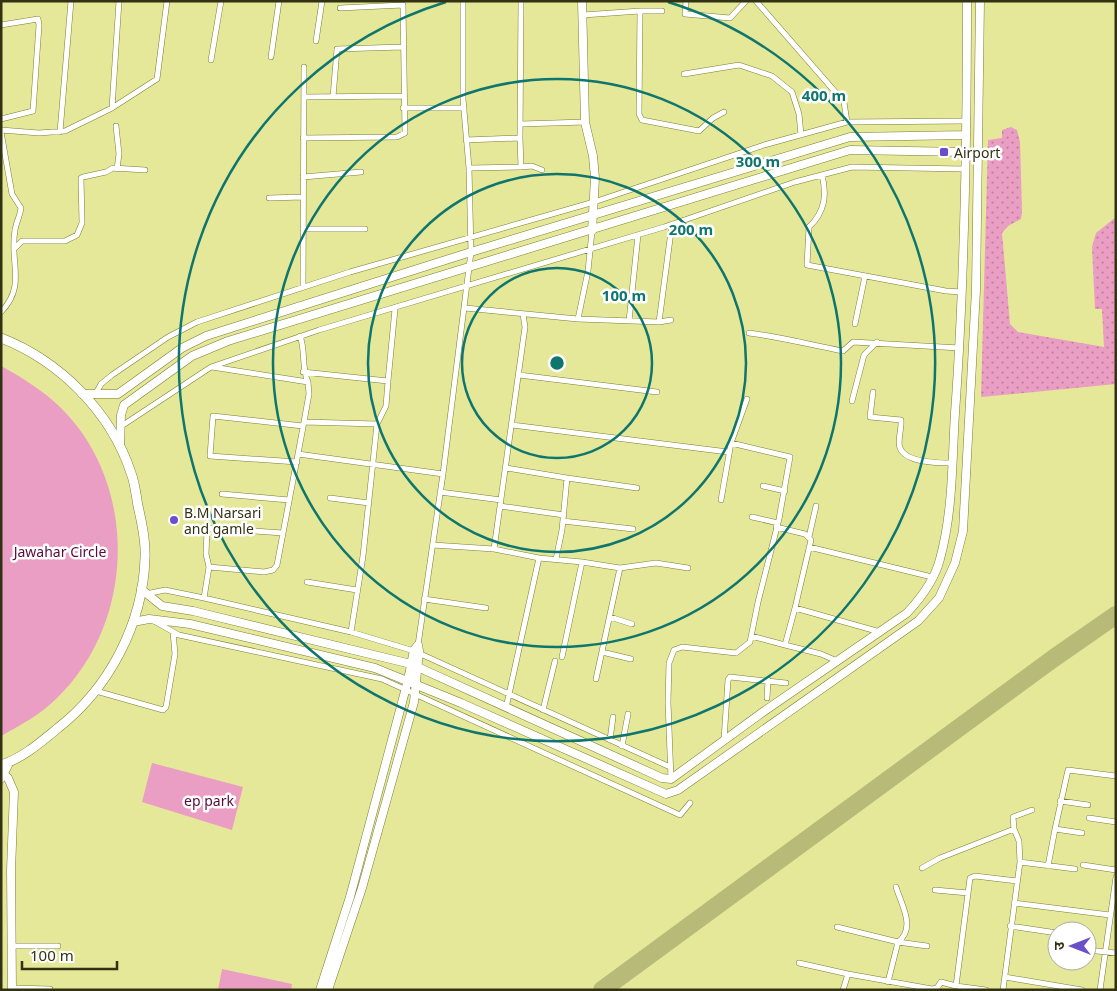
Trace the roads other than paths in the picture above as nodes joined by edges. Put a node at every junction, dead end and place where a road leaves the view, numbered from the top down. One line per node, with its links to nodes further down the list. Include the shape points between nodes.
1 (71, 1): 41 (street)
2 (119, 1): 30 (street)
3 (167, 1): 30 (street, via 157,79)
4 (221, 1): 24 (street)
5 (279, 1): 23 (street)
6 (322, 1): 21 (street)
7 (463, 1): 32 (street)
8 (521, 1): 38 (street)
9 (582, 1): 19 (street)
10 (686, 1): 11 (street, via 684,14 730,18)
11 (746, 1)
12 (756, 1): 37 (street, via 844,102)
13 (967, 1): 35 (street)
14 (980, 1): 47 (street)
15 (403, 3): 16 (street); 22 (street)
16 (340, 8)
17 (640, 11): 18 (street); 19 (street); 33 (street, via 642,120 699,131)
18 (662, 11)
19 (583, 15): 36 (street)
20 (1, 25): 34 (street, via 38,19 39,25 33,111)
21 (316, 41)
22 (403, 47): 27 (street); 29 (street, via 337,49)
23 (271, 58)
24 (211, 60)
25 (304, 66): 28 (street)
26 (684, 74): 42 (street, via 738,66 772,76 792,92)
27 (403, 96): 29 (street); 31 (street)
28 (304, 97): 29 (street); 43 (street)
29 (333, 97)
30 (112, 108): 41 (street)
31 (404, 108): 32 (street); 43 (street, via 405,133 397,137)
32 (464, 108): 45 (street)
33 (724, 112)
34 (1, 119): 40 (street)
35 (966, 121): 37 (street); 46 (street)
36 (585, 122): 38 (street); 59 (street, via 593,156)
37 (847, 122): 42 (street)
38 (521, 124): 44 (street)
39 (116, 126): 50 (street)
40 (2, 130): 41 (street); 67 (street, via 12,194 21,208 14,230)
41 (60, 132)
42 (801, 135): 59 (street)
43 (303, 138): 56 (street)
44 (520, 138): 45 (street); 48 (street)
45 (466, 140): 49 (street)
46 (966, 143): 47 (street); 51 (street); 60 (street, via 850,137); 64 (street, via 850,150)
47 (979, 146): 89 (street)
48 (521, 167): 49 (street); 53 (street, via 532,166)
49 (468, 168): 66 (street)
50 (117, 169): 52 (street); 67 (street, via 81,178 82,223 73,239 22,241)
51 (965, 169): 55 (street, via 852,167); 74 (street)
52 (145, 170)
53 (542, 170)
54 (361, 172): 56 (street)
55 (822, 175): 61 (street); 71 (street, via 826,193 819,218 810,227 807,265)
56 (303, 178): 57 (street)
57 (303, 197): 58 (street); 63 (street)
58 (269, 198)
59 (594, 202): 60 (street); 66 (street)
60 (593, 216): 64 (street); 69 (street)
61 (672, 224): 65 (street); 82 (street)
62 (365, 229): 63 (street)
63 (303, 230): 73 (street)
64 (592, 231): 68 (street); 70 (street)
65 (638, 235): 68 (street); 81 (street)
66 (472, 237): 69 (street); 73 (street)
67 (15, 248): 77 (street, via 14,296)
68 (590, 249): 72 (street); 79 (street)
69 (471, 252): 70 (street); 98 (street, via 206,336 182,348 118,394)
70 (470, 268): 72 (street); 104 (street, via 369,296 237,338 192,356 124,405)
71 (865, 276): 74 (street); 83 (street)
72 (467, 286): 75 (street); 76 (street)
73 (303, 287): 98 (street, via 197,322 112,375)
74 (962, 292): 88 (street)
75 (395, 308): 85 (street); 94 (street)
76 (465, 308): 78 (street); 114 (street)
77 (1, 312)
78 (523, 314): 79 (street); 92 (street, via 526,327)
79 (578, 319): 81 (street)
80 (671, 320): 82 (street)
81 (629, 321): 82 (street)
82 (659, 322)
83 (855, 324)
84 (749, 333): 87 (street, via 843,351 854,342)
85 (300, 336): 90 (street); 91 (street)
86 (1, 338): 97 (main road, via 44,360)
87 (877, 342): 88 (street); 100 (street, via 864,355)
88 (960, 350): 89 (street); 110 (street)
89 (972, 354): 111 (street)
90 (211, 367): 93 (street); 104 (street)
91 (303, 372): 93 (street); 94 (street)
92 (519, 375): 95 (street); 103 (street)
93 (308, 382): 101 (street)
94 (388, 382): 102 (street, via 386,406)
95 (657, 392)
96 (873, 392): 110 (street, via 870,417 901,420 902,451 924,462)
97 (82, 394): 98 (street); 106 (main road, via 112,430)
98 (95, 394)
99 (747, 399): 105 (street)
100 (852, 401)
101 (304, 424): 102 (street); 108 (street); 109 (street, via 214,416 210,456)
102 (376, 424): 112 (street)
103 (512, 425): 107 (street); 113 (street)
104 (120, 427): 106 (street)
105 (731, 443): 107 (street); 118 (street, via 790,457)
106 (120, 448): 146 (main road, via 131,473 142,524)
107 (728, 452): 124 (street)
108 (298, 454): 109 (street); 112 (street)
109 (296, 462): 122 (street)
110 (952, 463): 111 (street); 143 (street, via 948,526 940,561)
111 (966, 463): 189 (street, via 963,530 939,598 918,621)
112 (373, 464): 114 (street); 125 (street)
113 (506, 468): 115 (street); 123 (street)
114 (443, 474): 119 (street)
115 (567, 478): 117 (street); 129 (street)
116 (763, 486): 118 (street)
117 (638, 488)
118 (785, 491): 130 (street)
119 (440, 492): 123 (street); 134 (street)
120 (222, 494): 122 (street)
121 (330, 498): 125 (street)
122 (289, 500): 132 (street)
123 (501, 500): 126 (street)
124 (721, 500)
125 (368, 503): 145 (street)
126 (500, 506): 129 (street); 136 (street)
127 (816, 506): 133 (street)
128 (752, 517): 130 (street)
129 (564, 518): 131 (street); 138 (street)
130 (777, 525): 133 (street); 158 (street)
131 (633, 529)
132 (283, 533): 140 (street, via 277,565 273,570); 140 (street, via 211,528 207,530 206,554)
133 (809, 536): 135 (street)
134 (433, 544): 136 (street); 148 (street)
135 (809, 547): 143 (street); 150 (street)
136 (494, 549): 137 (street)
137 (538, 558): 138 (street); 174 (street)
138 (556, 559): 139 (street)
139 (582, 562): 141 (street); 162 (street)
140 (210, 567): 147 (street)
141 (620, 568): 142 (street, via 656,563); 151 (street)
142 (688, 568)
143 (932, 577): 157 (street, via 922,597 907,613)
144 (307, 582): 145 (street)
145 (357, 590): 156 (street)
146 (143, 591): 147 (street, via 165,590); 153 (main road); 166 (street, via 162,606)
147 (204, 598): 156 (street)
148 (424, 599): 149 (street); 160 (street)
149 (486, 608)
150 (795, 608): 157 (street); 159 (street)
151 (610, 617): 154 (street); 161 (street)
152 (149, 618): 153 (street); 155 (street); 168 (street, via 190,624 323,655)
153 (133, 622): 172 (main road, via 125,643)
154 (632, 624)
155 (173, 632): 172 (street, via 175,654 163,710); 173 (street, via 382,679)
156 (351, 632): 160 (street)
157 (880, 632): 165 (street)
158 (751, 636): 159 (street); 185 (street, via 750,642 736,653 682,647 672,654 668,702)
159 (785, 645): 165 (street)
160 (417, 650): 166 (street); 174 (street)
161 (602, 652): 163 (street); 167 (street)
162 (562, 657)
163 (631, 659)
164 (555, 661): 178 (street)
165 (838, 661): 182 (street)
166 (415, 666): 168 (street); 171 (street); 177 (street)
167 (596, 679)
168 (408, 680): 171 (street); 173 (street)
169 (768, 680): 170 (street); 176 (street); 182 (street, via 734,676 728,680)
170 (786, 682)
171 (417, 684): 175 (street); 189 (street, via 666,794)
172 (96, 691): 184 (main road, via 75,715 34,747)
173 (405, 691): 175 (street); 229 (street, via 350,897)
174 (509, 695): 177 (street); 178 (street)
175 (416, 696): 191 (street, via 680,814); 230 (street, via 362,888)
176 (767, 698)
177 (506, 708): 188 (street, via 662,778)
178 (543, 710): 181 (street)
179 (628, 714): 183 (street)
180 (613, 717): 181 (street)
181 (610, 740): 183 (street)
182 (724, 740): 188 (street)
183 (622, 746): 185 (street)
184 (5, 763): 186 (main road)
185 (670, 767): 188 (street)
186 (2, 775): 216 (street, via 8,778 14,792)
187 (1116, 776): 190 (street, via 1068,770)
188 (671, 779): 189 (street)
189 (678, 790)
190 (1060, 801): 192 (street); 197 (street)
191 (690, 803)
192 (1088, 805)
193 (1032, 810): 196 (street, via 1013,817)
194 (1089, 818): 195 (street)
195 (1116, 822)
196 (1014, 829): 199 (street, via 1019,841); 202 (street)
197 (1055, 829): 198 (street); 201 (street)
198 (1082, 833)
199 (1020, 862): 201 (street); 206 (street)
200 (1083, 865): 204 (street)
201 (1048, 866): 203 (street)
202 (922, 868)
203 (1076, 869)
204 (1116, 870)
205 (1116, 878): 211 (street)
206 (1017, 881): 209 (street, via 975,876 970,878); 210 (street)
207 (896, 887): 215 (street, via 908,925 905,937)
208 (934, 890): 209 (street)
209 (968, 893): 226 (street)
210 (1014, 903): 211 (street); 212 (street)
211 (1110, 915): 220 (street)
212 (1010, 926): 214 (street); 224 (street)
213 (838, 927): 215 (street)
214 (1047, 932)
215 (898, 942): 218 (street); 225 (street)
216 (13, 946): 217 (street); 227 (street)
217 (58, 946)
218 (927, 946)
219 (1097, 951): 220 (street)
220 (1105, 952): 221 (street); 235 (street)
221 (1116, 953)
222 (799, 963): 223 (street)
223 (848, 974): 225 (street); 231 (street)
224 (1005, 977): 233 (street); 234 (street)
225 (888, 982): 226 (street, via 932,989 941,982)
226 (956, 986): 232 (street)
227 (12, 989): 228 (street)
228 (50, 989)
229 (320, 990)
230 (328, 990)
231 (843, 990)
232 (986, 990)
233 (1003, 990)
234 (1082, 990)
235 (1100, 990)

